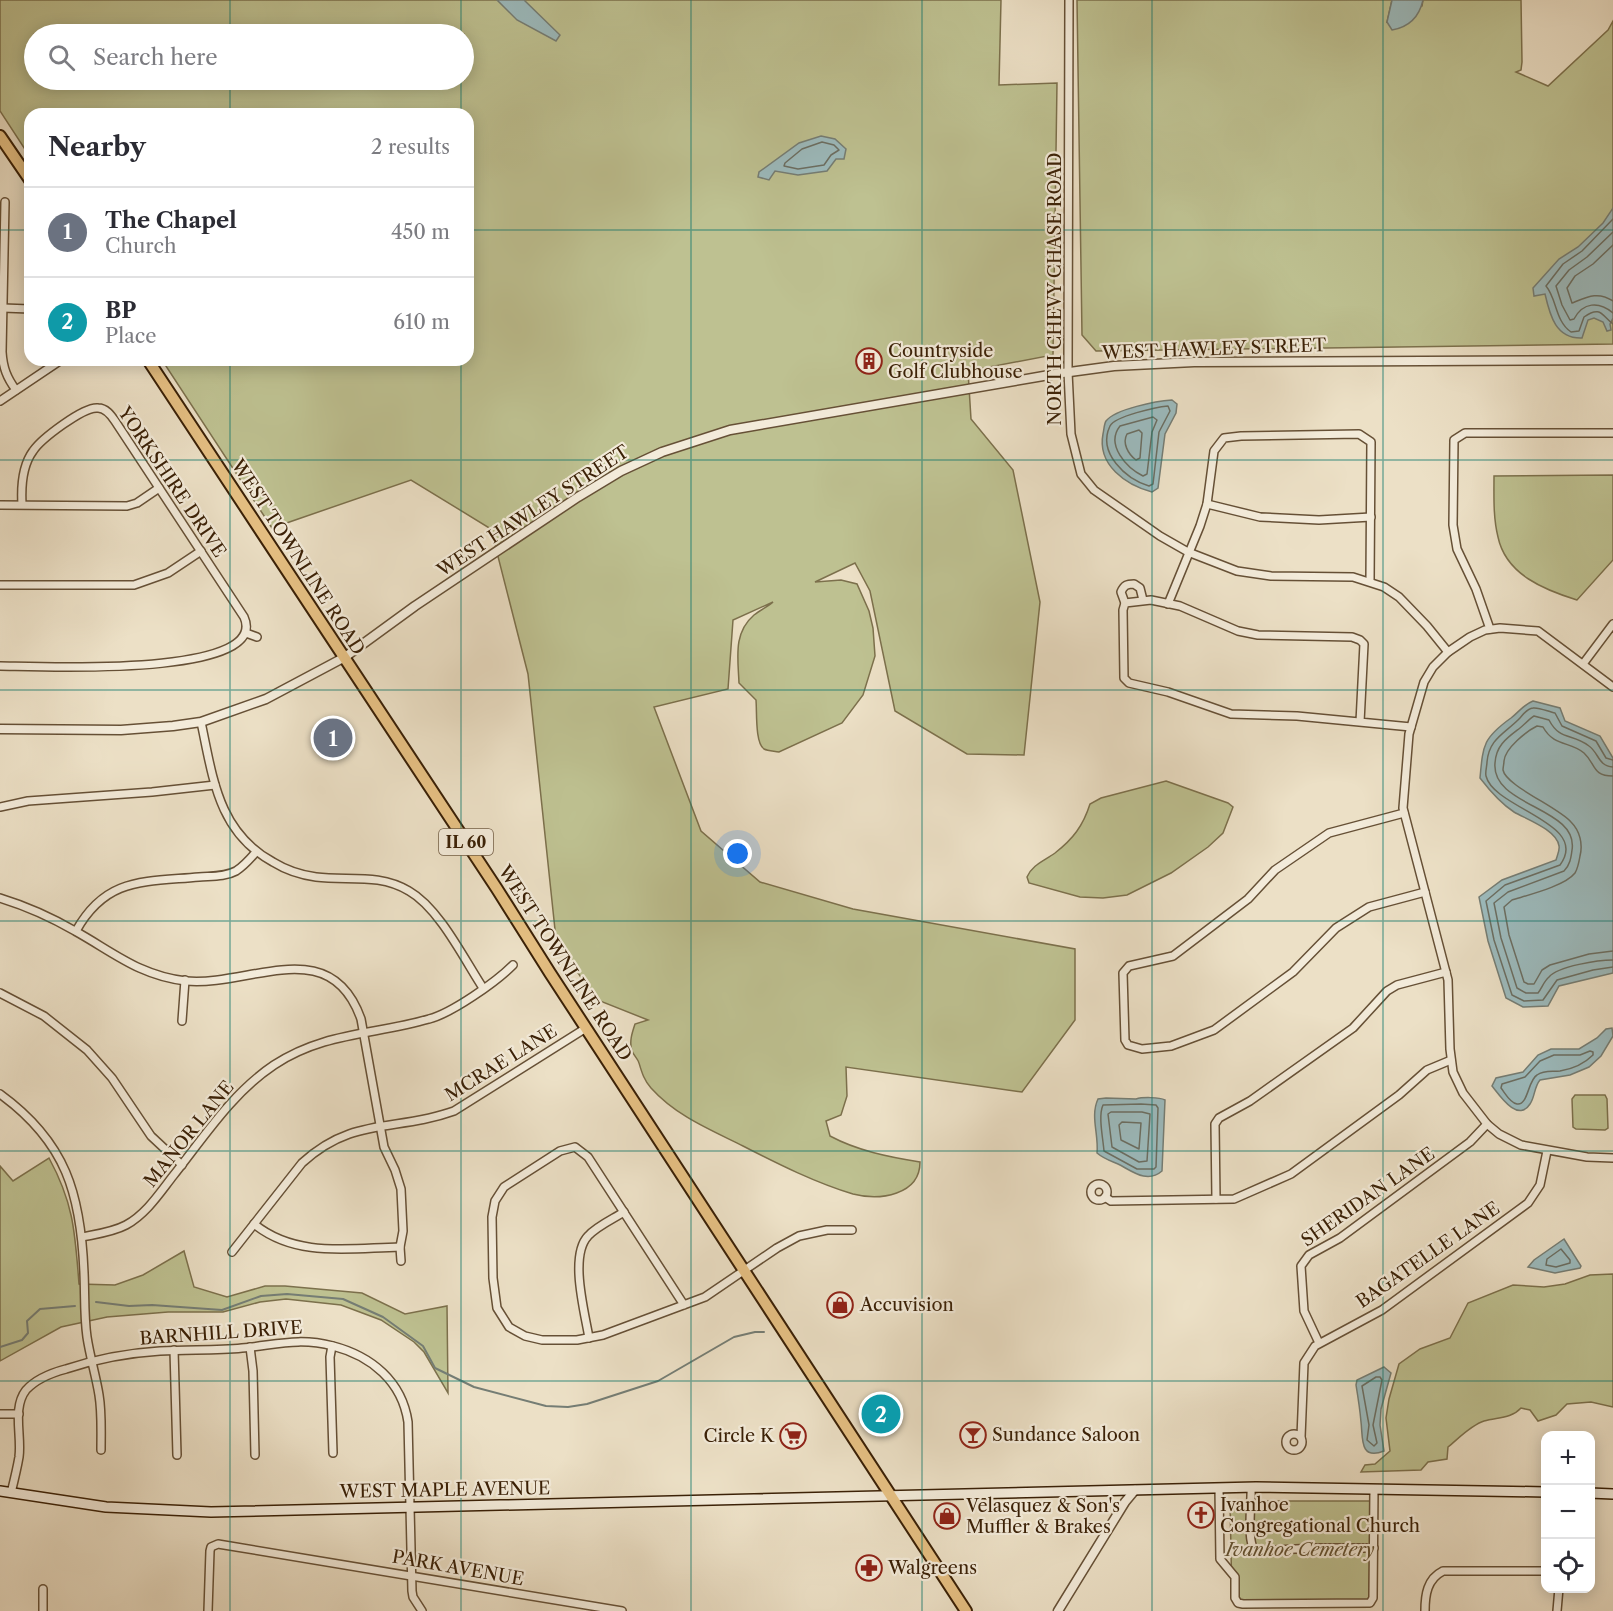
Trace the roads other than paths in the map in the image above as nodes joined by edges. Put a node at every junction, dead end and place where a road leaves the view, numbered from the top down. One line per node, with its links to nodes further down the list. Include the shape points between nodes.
1 (1069, 0): 10 (street, NORTH CHEVY CHASE ROAD)
2 (0, 136): 3 (main road)
3 (24, 171)
4 (5, 202): 5 (street)
5 (3, 308): 6 (street); 11 (street, via 3,366)
6 (24, 309)
7 (1613, 360): 10 (street, WEST HAWLEY STREET, via 1194,362)
8 (52, 366): 11 (street)
9 (152, 366): 31 (main road, WEST TOWNLINE ROAD / IL 60)
10 (1068, 372): 20 (street, NORTH CHEVY CHASE ROAD, via 1071,434 1081,474 1094,490); 31 (street, WEST HAWLEY STREET, via 730,430 662,452 578,497)
11 (16, 390): 12 (street)
12 (0, 401)
13 (1613, 433): 27 (street, via 1465,433 1454,440 1453,525 1457,549)
14 (159, 488): 15 (street, via 127,506); 15 (street, YORKSHIRE DRIVE, via 110,414 102,408 92,408 33,450 24,470); 19 (street, YORKSHIRE DRIVE)
15 (22, 504): 17 (street)
16 (1207, 504): 18 (street, via 1260,517); 18 (street, via 1214,451 1224,438 1359,434 1371,442); 20 (street)
17 (0, 505)
18 (1371, 517): 21 (street)
19 (201, 551): 22 (street, via 168,573 134,585); 28 (street, YORKSHIRE DRIVE, via 244,617)
20 (1188, 552): 21 (street, NORTH CHEVY CHASE ROAD, via 1237,571); 25 (street)
21 (1370, 581): 30 (street, NORTH CHEVY CHASE ROAD, via 1399,597)
22 (0, 585)
23 (1143, 600): 24 (street); 24 (street, via 1140,588 1128,584 1121,592); 25 (street)
24 (1125, 603): 36 (street, via 1125,678 1129,683 1231,714)
25 (1168, 604): 36 (street, via 1238,632 1360,640 1364,644)
26 (1613, 624): 32 (street)
27 (1490, 629): 30 (street); 32 (street, via 1538,631)
28 (246, 633): 29 (street); 33 (street, via 236,644 164,664)
29 (257, 637)
30 (1448, 652): 37 (street, via 1424,682)
31 (345, 657): 35 (street, WEST HAWLEY STREET, via 266,699); 52 (main road, WEST TOWNLINE ROAD / IL 60)
32 (1583, 664): 34 (street)
33 (0, 666)
34 (1613, 687)
35 (201, 722): 38 (street, WEST HAWLEY STREET, via 121,730); 39 (street)
36 (1360, 722): 37 (street)
37 (1411, 727): 41 (street)
38 (0, 729)
39 (215, 785): 40 (street, via 28,801); 42 (street, via 227,819)
40 (0, 807)
41 (1404, 813): 43 (street); 43 (street, via 1329,833 1275,870 1248,899 1173,956 1129,966 1123,973 1125,1040 1128,1045 1142,1049 1171,1047 1214,1030 1293,972 1336,928 1369,907)
42 (256, 852): 45 (street, via 244,866 223,875 135,883 115,890 94,904); 49 (street, via 294,872 315,877 377,879 411,891 434,914)
43 (1425, 892): 47 (street)
44 (0, 898): 45 (street)
45 (76, 931): 48 (street, via 137,968)
46 (513, 965): 49 (street, MANOR LANE)
47 (1446, 972): 54 (street); 62 (street, via 1387,990 1353,1028 1250,1101 1219,1118 1215,1124)
48 (185, 981): 51 (street); 53 (street, via 211,981 294,968 317,971 336,981 351,997)
49 (483, 988): 53 (street, MANOR LANE, via 432,1019)
50 (0, 993): 60 (street, via 44,1016 87,1050 112,1078 152,1136)
51 (182, 1021)
52 (586, 1028): 57 (street, MCRAE LANE, via 454,1111); 70 (main road, WEST TOWNLINE ROAD / IL 60)
53 (363, 1032): 57 (street); 60 (street, MANOR LANE, via 304,1048 259,1076 230,1104)
54 (1451, 1060): 56 (street, via 1463,1093); 62 (street, via 1427,1070 1401,1094 1291,1174 1234,1199)
55 (0, 1094): 66 (street, via 38,1127 56,1152 74,1193)
56 (1487, 1124): 58 (street, via 1521,1144); 73 (street, SHERIDAN LANE, via 1470,1142 1340,1239 1309,1255 1302,1266 1304,1311)
57 (379, 1126): 64 (street, MCRAE LANE, via 344,1134 314,1152); 67 (street, via 401,1189)
58 (1547, 1151): 59 (street); 73 (street, BAGATELLE LANE, via 1540,1185 1528,1203 1382,1310)
59 (1613, 1158)
60 (182, 1165): 66 (street, MANOR LANE, via 144,1212 128,1224)
61 (1105, 1197): 62 (street)
62 (1216, 1199)
63 (624, 1212): 71 (street); 72 (street, via 588,1235 580,1249); 72 (street, via 588,1157 575,1148 560,1151 504,1187 495,1202 492,1216 497,1308 510,1327 542,1340)
64 (254, 1224): 67 (street, via 278,1240 308,1248); 68 (street, MCRAE LANE)
65 (852, 1230): 70 (street, via 799,1236)
66 (82, 1237): 77 (street)
67 (400, 1247): 69 (street)
68 (232, 1252)
69 (401, 1261)
70 (746, 1270): 71 (street, via 705,1297); 94 (main road, WEST TOWNLINE ROAD / IL 60)
71 (684, 1305): 72 (street)
72 (589, 1338)
73 (1319, 1343): 80 (street, via 1304,1363)
74 (332, 1346): 75 (street, BARNHILL DRIVE, via 288,1341); 82 (street); 95 (street, BARNHILL DRIVE, via 371,1363 399,1391 408,1422)
75 (250, 1347): 76 (street, BARNHILL DRIVE); 84 (street)
76 (174, 1350): 77 (street, BARNHILL DRIVE); 83 (street)
77 (91, 1362): 79 (street, BARNHILL DRIVE, via 36,1381 23,1394); 81 (street, via 100,1397)
78 (0, 1414): 79 (street)
79 (19, 1414): 91 (street, BARNHILL DRIVE, via 19,1456)
80 (1301, 1437)
81 (101, 1450)
82 (333, 1453)
83 (177, 1455)
84 (255, 1455)
85 (1251, 1487): 86 (main road, WEST MAPLE AVENUE); 87 (main road, WEST MAPLE AVENUE); 96 (street, via 1250,1535 1255,1551)
86 (1219, 1488): 88 (main road, WEST MAPLE AVENUE); 96 (street, via 1220,1559 1235,1577 1235,1598 1241,1604 1370,1603)
87 (1374, 1489): 90 (main road, WEST MAPLE AVENUE); 96 (street)
88 (1135, 1490): 94 (main road, WEST MAPLE AVENUE); 106 (street)
89 (0, 1491): 91 (main road, WEST MAPLE AVENUE)
90 (1541, 1492)
91 (11, 1493): 95 (main road, WEST MAPLE AVENUE, via 80,1504 177,1511)
92 (1595, 1493): 93 (main road)
93 (1613, 1494)
94 (891, 1496): 95 (main road, WEST MAPLE AVENUE); 105 (main road, IL 60)
95 (410, 1508): 98 (street, BARNHILL DRIVE)
96 (1374, 1548)
97 (1541, 1571): 107 (street, via 1446,1570 1428,1586)
98 (411, 1575): 102 (street, PARK AVENUE, via 224,1544 211,1547); 103 (street, BARNHILL DRIVE, via 413,1597); 104 (street, PARK AVENUE)
99 (43, 1589): 101 (street)
100 (1559, 1593): 108 (street)
101 (43, 1611)
102 (208, 1611)
103 (423, 1611)
104 (622, 1611)
105 (966, 1611)
106 (1058, 1611)
107 (1425, 1611)
108 (1557, 1611)

